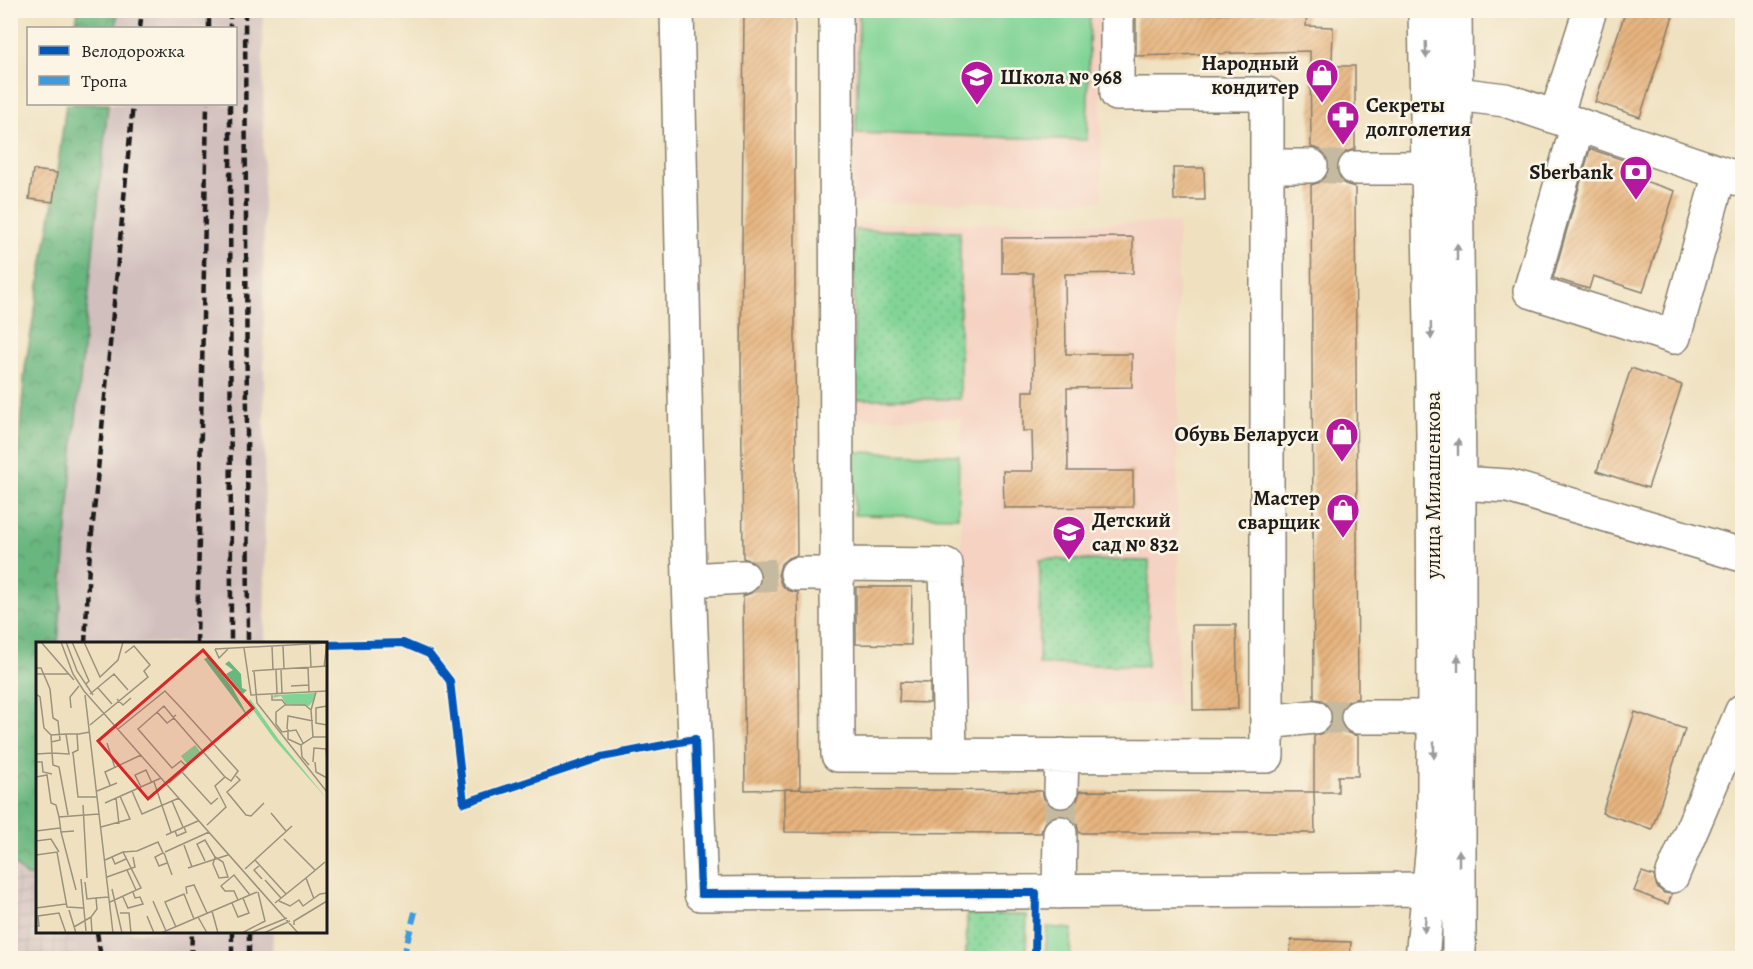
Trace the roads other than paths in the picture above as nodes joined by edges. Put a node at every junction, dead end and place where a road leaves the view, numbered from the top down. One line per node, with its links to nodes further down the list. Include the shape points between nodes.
1 (677, 10): 19 (main road)
2 (836, 10): 16 (main road)
3 (1117, 10): 9 (main road, via 1117,94 1267,94)
4 (1425, 10): 12 (main road, улица Милашенкова, one-way to 12)
5 (1455, 10): 7 (main road, улица Милашенкова)
6 (1590, 10): 8 (main road)
7 (1456, 94): 8 (main road, via 1505,100); 14 (main road, улица Милашенкова, one-way to 7)
8 (1567, 120): 13 (main road); 13 (main road, via 1530,291 1674,337)
9 (1267, 166): 10 (main road); 24 (main road)
10 (1311, 166)
11 (1355, 168): 12 (main road)
12 (1427, 168): 23 (main road, улица Милашенкова, one-way to 23)
13 (1731, 176)
14 (1459, 483): 15 (main road, via 1508,486); 32 (main road, улица Милашенкова, one-way to 14)
15 (1743, 555)
16 (837, 569): 17 (main road); 25 (main road, via 838,755); 25 (main road, via 946,565)
17 (797, 574)
18 (743, 577): 19 (main road)
19 (689, 580): 31 (main road, via 701,894)
20 (1743, 711): 29 (main road)
21 (1314, 717): 24 (main road)
22 (1358, 717): 23 (main road)
23 (1434, 717): 30 (main road, улица Милашенкова, one-way to 30, via 1434,834)
24 (1267, 722): 26 (main road, via 1268,756)
25 (950, 755): 26 (main road)
26 (1062, 755): 27 (main road)
27 (1061, 791)
28 (1060, 833): 31 (main road)
29 (1672, 876)
30 (1428, 889): 31 (main road); 32 (main road, via 1448,902); 33 (main road, улица Милашенкова, one-way to 33)
31 (1059, 892)
32 (1459, 923): 34 (main road, улица Милашенкова)
33 (1422, 958)
34 (1459, 958)

